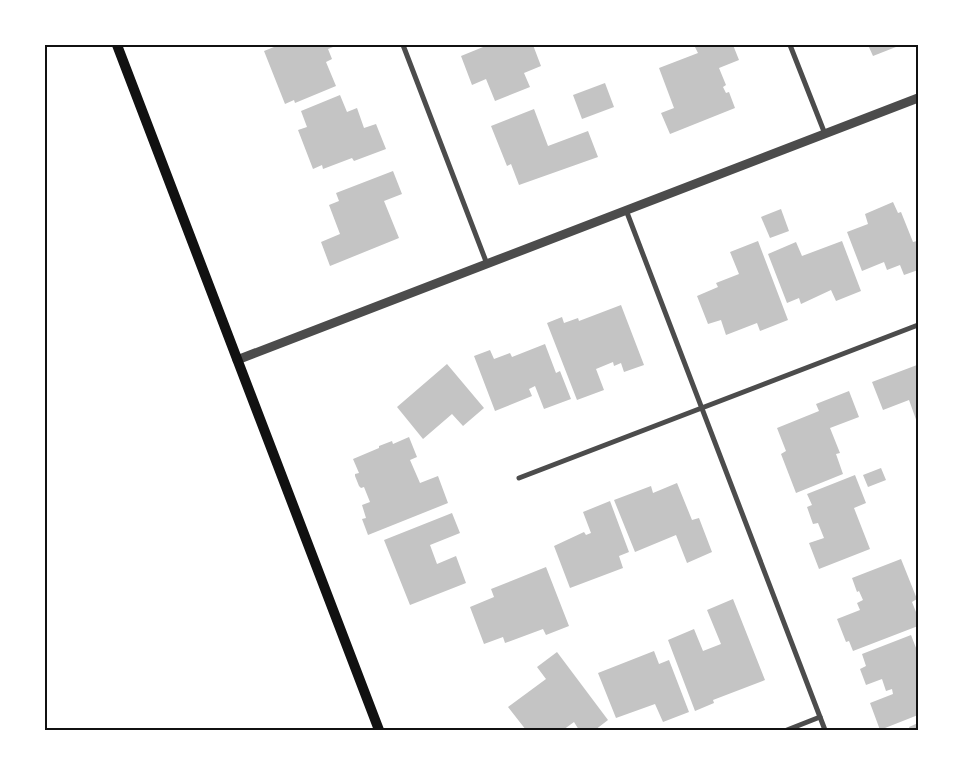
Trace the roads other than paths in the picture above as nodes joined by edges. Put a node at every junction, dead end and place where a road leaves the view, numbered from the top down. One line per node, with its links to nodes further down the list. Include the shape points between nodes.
1 (117, 45): 9 (main road)
2 (403, 45): 7 (street)
3 (790, 45): 5 (street)
4 (918, 98): 5 (street)
5 (825, 134): 6 (street)
6 (626, 210): 7 (street); 10 (street)
7 (487, 264): 9 (street)
8 (918, 325): 10 (street)
9 (237, 360): 13 (main road)
10 (702, 408): 11 (street); 12 (street)
11 (519, 478)
12 (820, 717): 14 (street); 15 (street)
13 (379, 730)
14 (787, 730)
15 (825, 730)

